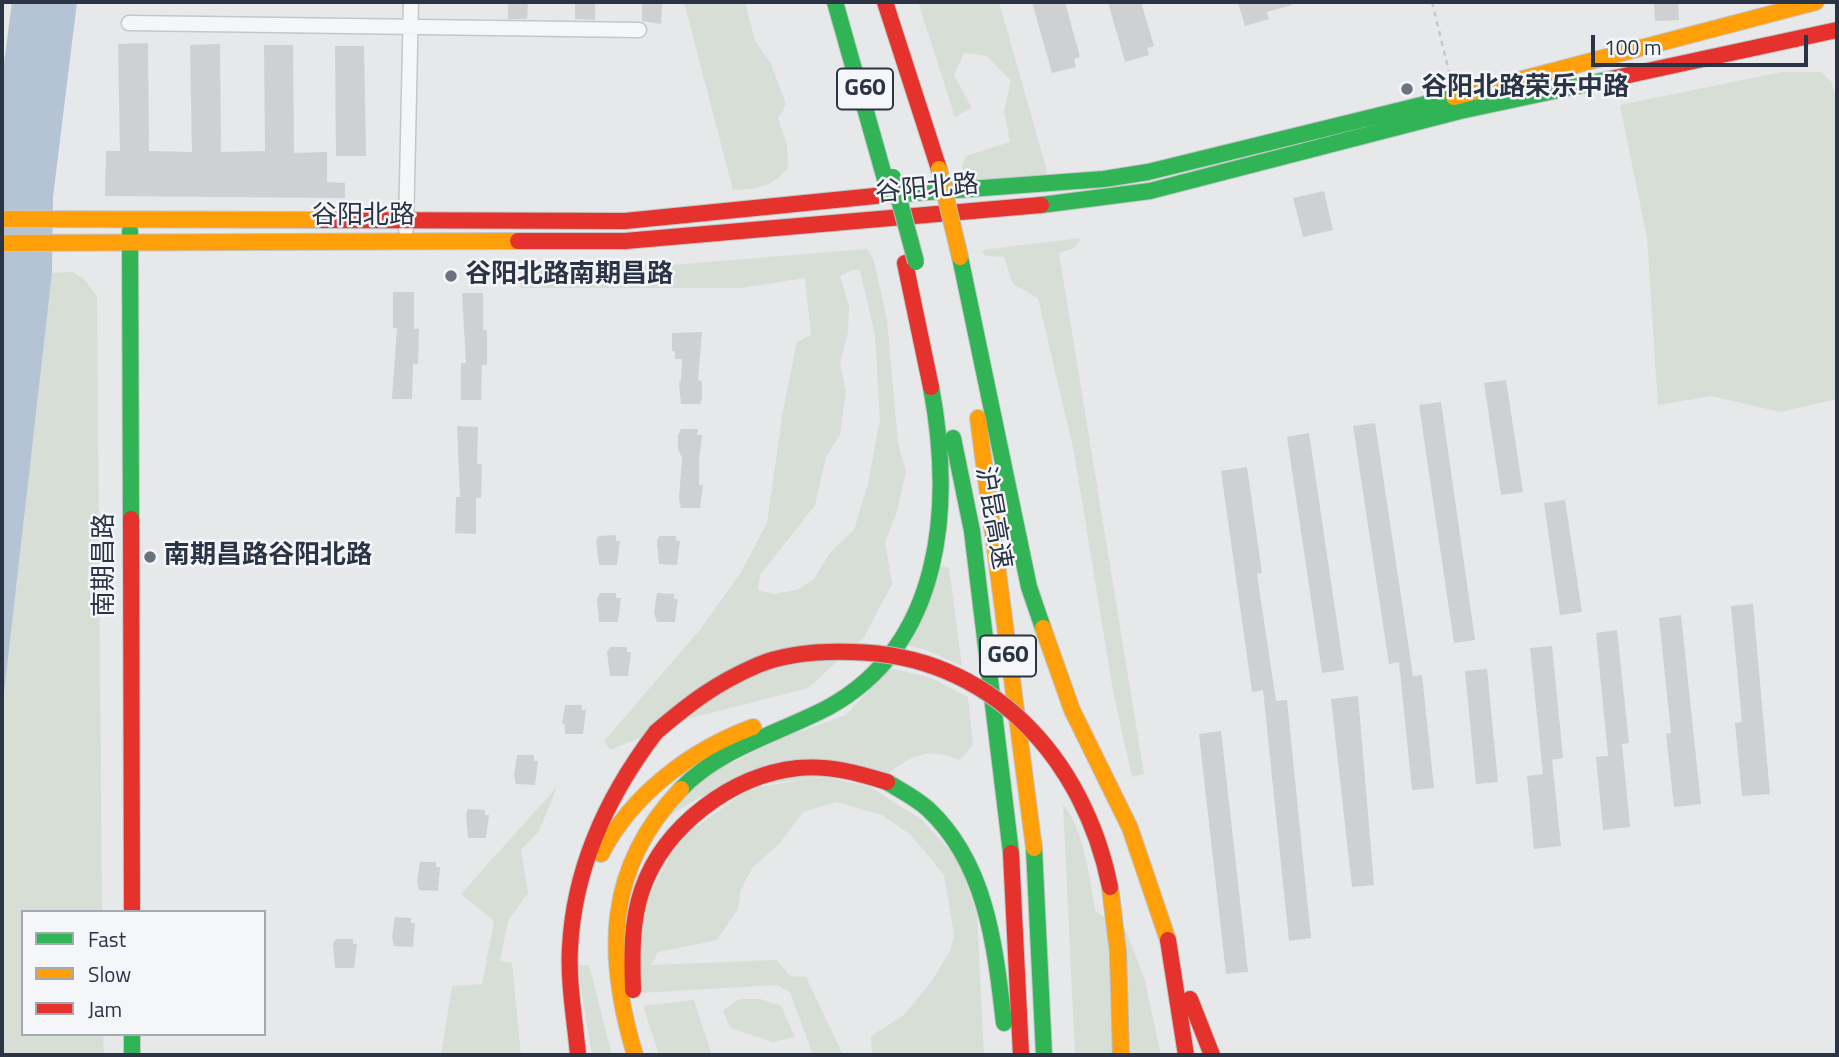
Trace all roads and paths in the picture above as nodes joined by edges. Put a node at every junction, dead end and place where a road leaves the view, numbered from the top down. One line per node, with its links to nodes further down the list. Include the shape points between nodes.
1 (411, 2): 7 (street)
2 (836, 2): 18 (main road, 沪昆高速 / G60, bridge)
3 (885, 2): 17 (main road, 沪昆高速 / G60, bridge, via 939,169)
4 (1432, 2): 10 (path)
5 (1816, 2): 10 (main road, 谷阳北路)
6 (129, 23): 7 (street)
7 (410, 26): 8 (street); 13 (street)
8 (639, 30)
9 (1837, 30): 14 (main road, 谷阳北路, via 1461,111 1104,199 659,239)
10 (1455, 97): 13 (main road, 谷阳北路, via 1104,179 775,204 658,219)
11 (130, 218): 12 (main road, 谷阳北路); 13 (main road, 谷阳北路); 16 (main road, 南期昌路)
12 (2, 219)
13 (406, 221): 14 (street)
14 (405, 241): 16 (main road, 谷阳北路)
15 (2, 243): 16 (main road, 谷阳北路)
16 (130, 243): 20 (main road, 南期昌路)
17 (960, 257): 22 (main road, via 1028,587 1072,710 1130,828); 30 (main road, 沪昆高速 / G60, via 1035,858)
18 (911, 262): 19 (main road, via 942,453 942,496 931,570 911,625 885,664 852,695); 29 (main road, 沪昆高速 / G60, via 972,531 1012,860)
19 (817, 713): 21 (main road, via 785,718 717,740 679,762 605,846); 26 (main road, via 724,757 690,779 664,805 626,869 613,965)
20 (132, 910)
21 (572, 923): 25 (main road); 31 (main road, bridge, via 575,893 603,821 634,762 685,704 727,676 774,659 820,650 867,650 914,659 958,675 1003,703 1042,739 1075,786 1097,837 1115,917)
22 (1172, 956): 32 (main road); 33 (main road)
23 (132, 1036): 24 (main road)
24 (132, 1055)
25 (578, 1055)
26 (635, 1055)
27 (652, 1055): 28 (main road, via 634,994 633,935 647,877 682,822 706,802 734,785 793,768 854,771 905,793 939,821 959,847 987,909)
28 (1007, 1055)
29 (1021, 1055)
30 (1044, 1055)
31 (1121, 1055)
32 (1186, 1055)
33 (1212, 1055)

